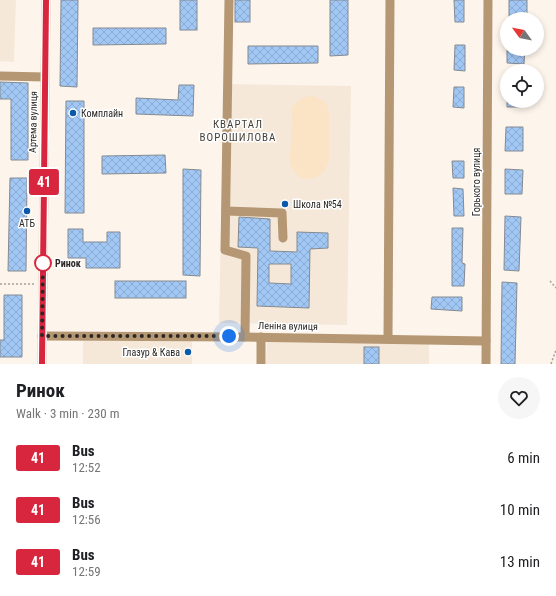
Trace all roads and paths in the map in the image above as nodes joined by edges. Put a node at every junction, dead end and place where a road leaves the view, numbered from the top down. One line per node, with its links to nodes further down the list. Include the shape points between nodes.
1 (46, 0): 6 (street, Артема вулиця)
2 (228, 0): 7 (street)
3 (390, 0): 16 (street)
4 (488, 0): 17 (street, Горького вулиця)
5 (0, 76): 6 (street)
6 (45, 77): 11 (street, Артема вулиця)
7 (226, 211): 8 (street, via 282,213); 14 (street, via 225,250 246,256)
8 (283, 238)
9 (550, 282): 12 (path)
10 (0, 284): 11 (path)
11 (42, 284): 13 (street, Артема вулиця)
12 (556, 288)
13 (42, 336): 14 (street, Леніна вулиця); 19 (street, Артема вулиця)
14 (245, 336): 15 (street, Леніна вулиця)
15 (261, 337): 16 (street, Леніна вулиця); 20 (street)
16 (388, 340): 17 (street, Леніна вулиця)
17 (486, 341): 21 (street, Горького вулиця)
18 (556, 350): 22 (path)
19 (42, 364)
20 (261, 364)
21 (486, 364)
22 (551, 364)

